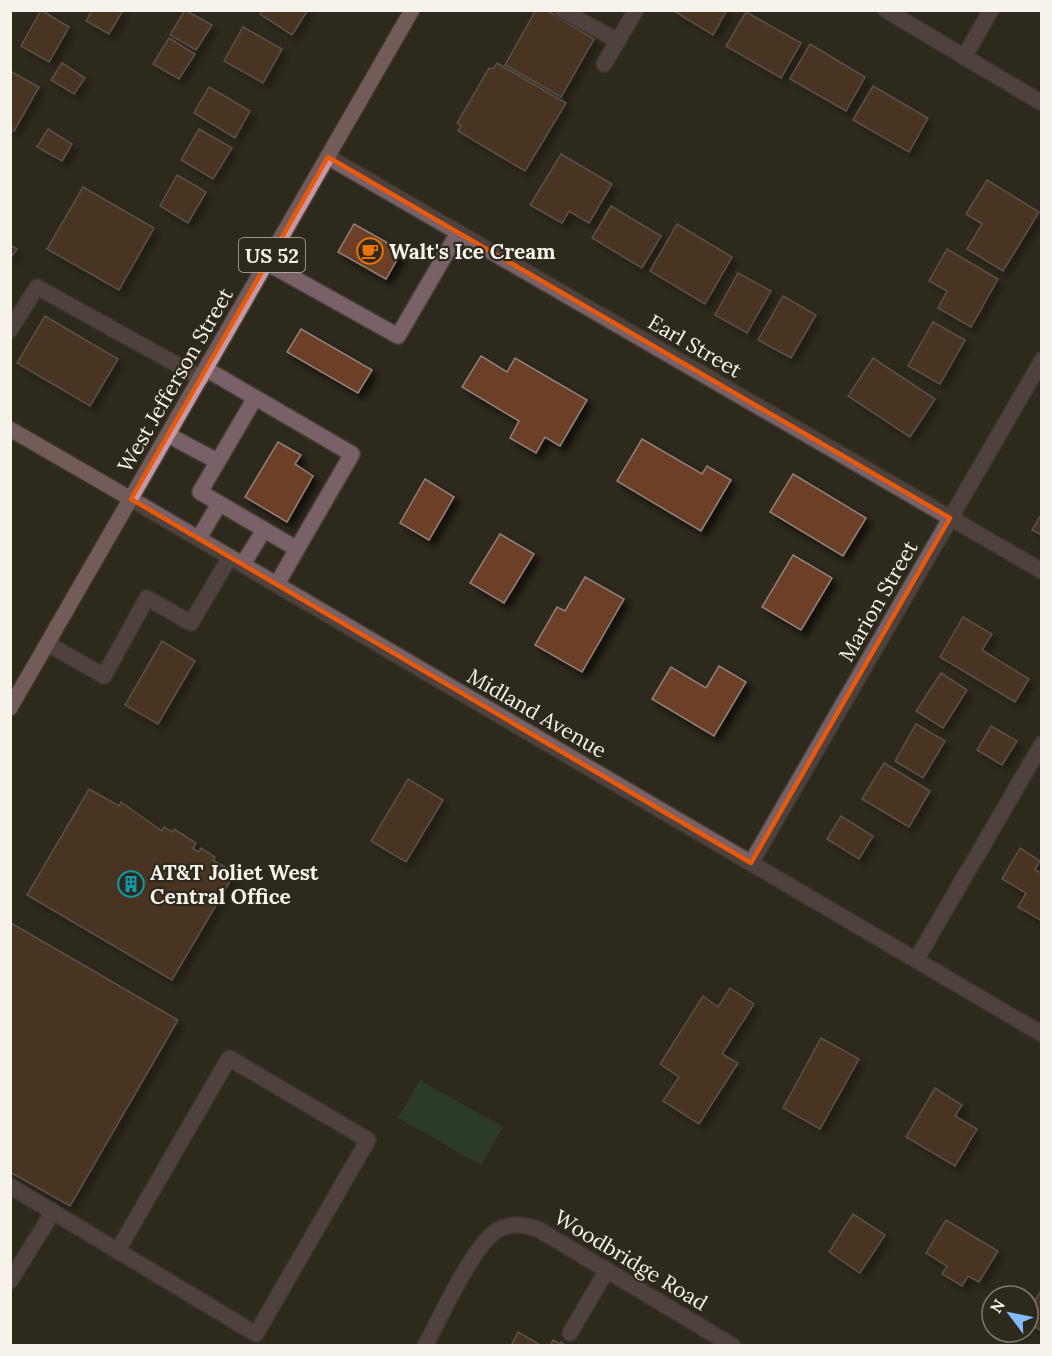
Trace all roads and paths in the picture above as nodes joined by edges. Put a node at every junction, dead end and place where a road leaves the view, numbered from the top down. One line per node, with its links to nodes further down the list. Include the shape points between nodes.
1 (412, 10): 10 (main road, West Jefferson Street / US 52)
2 (562, 10): 6 (street)
3 (636, 10): 6 (street)
4 (885, 10): 7 (street)
5 (992, 10): 7 (street)
6 (618, 41): 8 (street)
7 (964, 57): 9 (street)
8 (604, 64)
9 (1041, 103)
10 (328, 157): 11 (street, Earl Street); 12 (main road, West Jefferson Street / US 52)
11 (458, 232): 12 (street, via 398,336); 22 (street, Earl Street)
12 (267, 263): 15 (main road, West Jefferson Street / US 52)
13 (10, 330): 15 (street, via 37,287)
14 (1041, 360): 22 (street, Marion Street)
15 (203, 373): 16 (street); 18 (main road, West Jefferson Street / US 52)
16 (255, 398): 19 (street); 25 (street, via 352,454)
17 (10, 429): 20 (main road, Midland Avenue)
18 (168, 435): 19 (street); 20 (main road, West Jefferson Street / US 52)
19 (217, 462): 21 (street, via 200,492)
20 (131, 499): 24 (street, Midland Avenue); 29 (main road, West Jefferson Street / US 52)
21 (219, 504): 23 (street); 24 (street)
22 (950, 519): 27 (street, Earl Street); 32 (street, Marion Street)
23 (264, 530): 25 (street); 26 (street)
24 (199, 538): 26 (street, Midland Avenue)
25 (297, 549): 28 (street)
26 (236, 560): 28 (street, Midland Avenue); 29 (street, via 191,623 147,598 104,676)
27 (1041, 572)
28 (277, 584): 32 (street, Midland Avenue)
29 (48, 644): 30 (main road, West Jefferson Street / US 52)
30 (10, 708)
31 (1041, 744): 33 (street)
32 (751, 863): 33 (street, Midland Avenue)
33 (916, 960): 34 (street, Midland Avenue)
34 (1041, 1034)
35 (10, 1186): 36 (street)
36 (53, 1212): 37 (street); 39 (street)
37 (118, 1250): 37 (street, via 256,1334 368,1140 229,1058)
38 (607, 1270): 40 (street); 41 (street, Woodbridge Road, via 538,1229 518,1224 497,1230 478,1249); 42 (street, Woodbridge Road)
39 (10, 1281)
40 (570, 1333)
41 (425, 1346)
42 (733, 1346)

